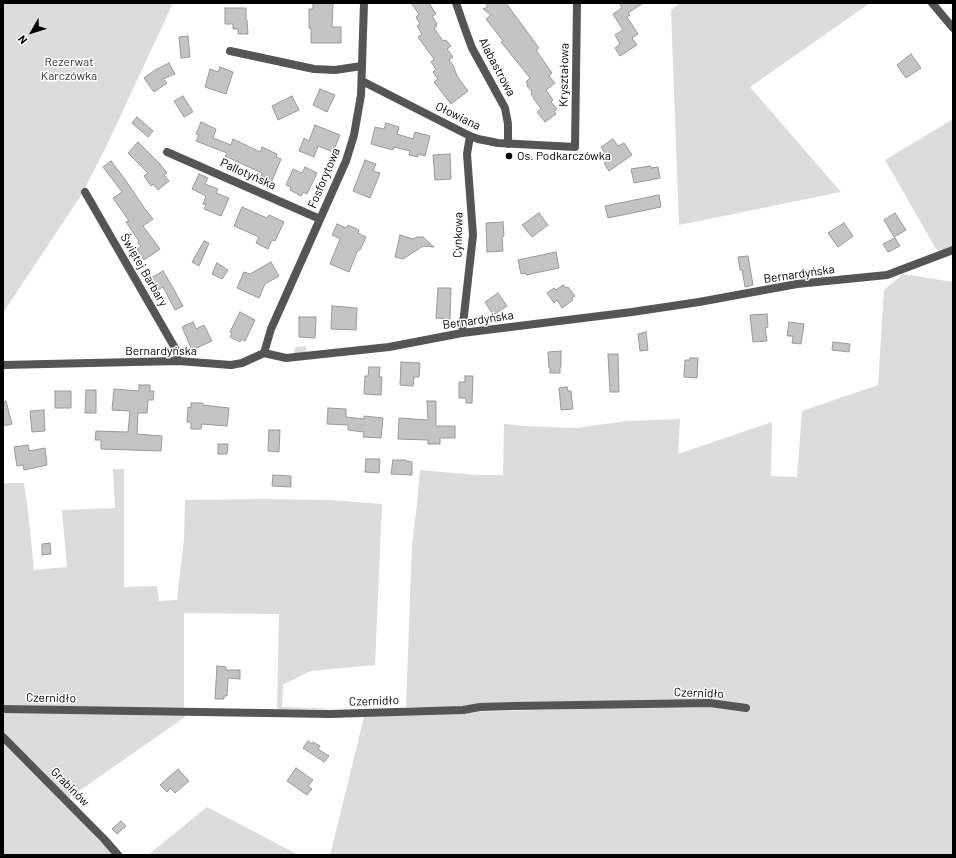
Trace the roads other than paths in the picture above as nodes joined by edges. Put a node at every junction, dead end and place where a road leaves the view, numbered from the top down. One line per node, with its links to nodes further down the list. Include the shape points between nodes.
1 (364, 3): 7 (street, Fosforytowa)
2 (456, 3): 10 (street, Alabastrowa, via 472,48 505,108)
3 (577, 3): 11 (street, Kryształowa)
4 (932, 3): 5 (street)
5 (953, 28)
6 (230, 51): 7 (street, via 314,69 335,70)
7 (362, 66): 8 (street, Fosforytowa)
8 (362, 81): 9 (street, Ołowiana); 14 (street, Fosforytowa, via 354,135 346,162)
9 (470, 136): 10 (street, Ołowiana, via 487,142); 16 (street, Cynkowa, via 467,154 473,235)
10 (508, 144): 11 (street, Ołowiana)
11 (575, 147)
12 (167, 152): 14 (street, Pallotyńska)
13 (85, 192): 18 (street, Świętej Barbary, via 175,348)
14 (320, 219): 17 (street, Fosforytowa, via 271,329)
15 (953, 250): 16 (street, Bernardyńska, via 887,275 797,284 625,313)
16 (462, 333): 17 (street, Bernardyńska, via 389,347 286,358)
17 (264, 353): 18 (street, Bernardyńska, via 231,366)
18 (178, 361): 19 (street, Bernardyńska)
19 (3, 365)
20 (746, 708): 21 (street, Czernidło, via 710,703 514,706 330,714)
21 (3, 709)
22 (3, 737): 23 (street, Grabinów)
23 (118, 855)

